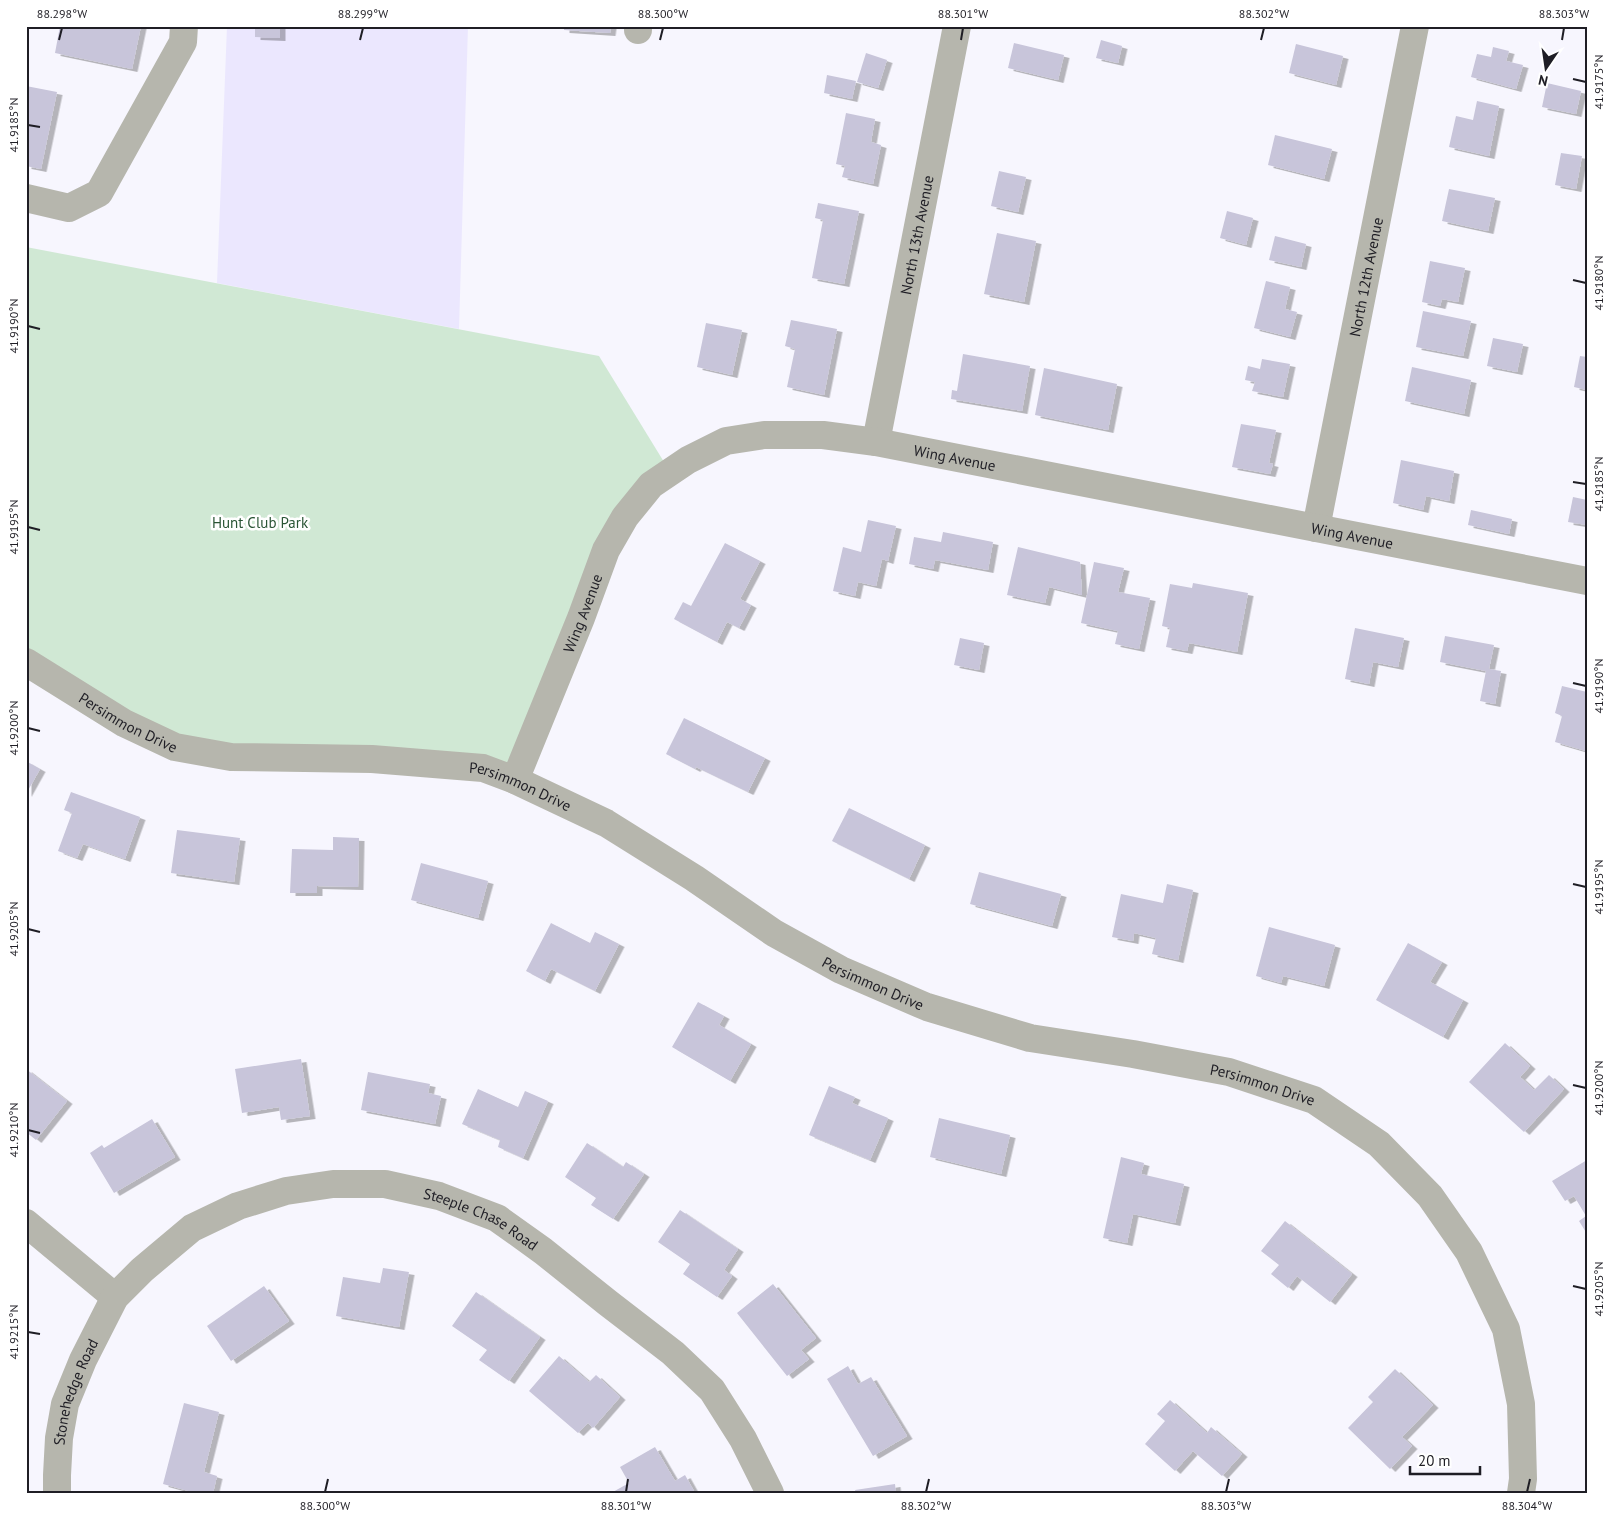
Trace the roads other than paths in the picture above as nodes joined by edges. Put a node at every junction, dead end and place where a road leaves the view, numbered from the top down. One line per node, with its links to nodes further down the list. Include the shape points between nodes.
1 (184, 26): 4 (street, via 183,42 99,193 69,208)
2 (957, 26): 5 (street, North 13th Avenue)
3 (1415, 26): 6 (street, North 12th Avenue)
4 (26, 198)
5 (876, 442): 6 (street, Wing Avenue); 9 (street, Wing Avenue, via 823,435 764,435 726,441 688,460 652,485 625,516 606,550)
6 (1316, 528): 7 (street, Wing Avenue)
7 (1587, 581)
8 (26, 662): 9 (street, Persimmon Drive, via 124,723 174,747 231,756 372,759 483,768)
9 (515, 780): 14 (street, Persimmon Drive, via 606,823 694,878 774,934 841,970 918,1003 1030,1038 1229,1072 1314,1100 1379,1144 1430,1196 1464,1244 1506,1329 1521,1404)
10 (26, 1223): 11 (street)
11 (115, 1298): 12 (street, Stonehedge Road, via 65,1404 59,1438); 13 (street, Steeple Chase Road, via 142,1270 192,1228 238,1206 286,1191 333,1184 385,1184 439,1196 497,1218 673,1353 712,1390 743,1439)
12 (57, 1493)
13 (770, 1493)
14 (1521, 1493)

